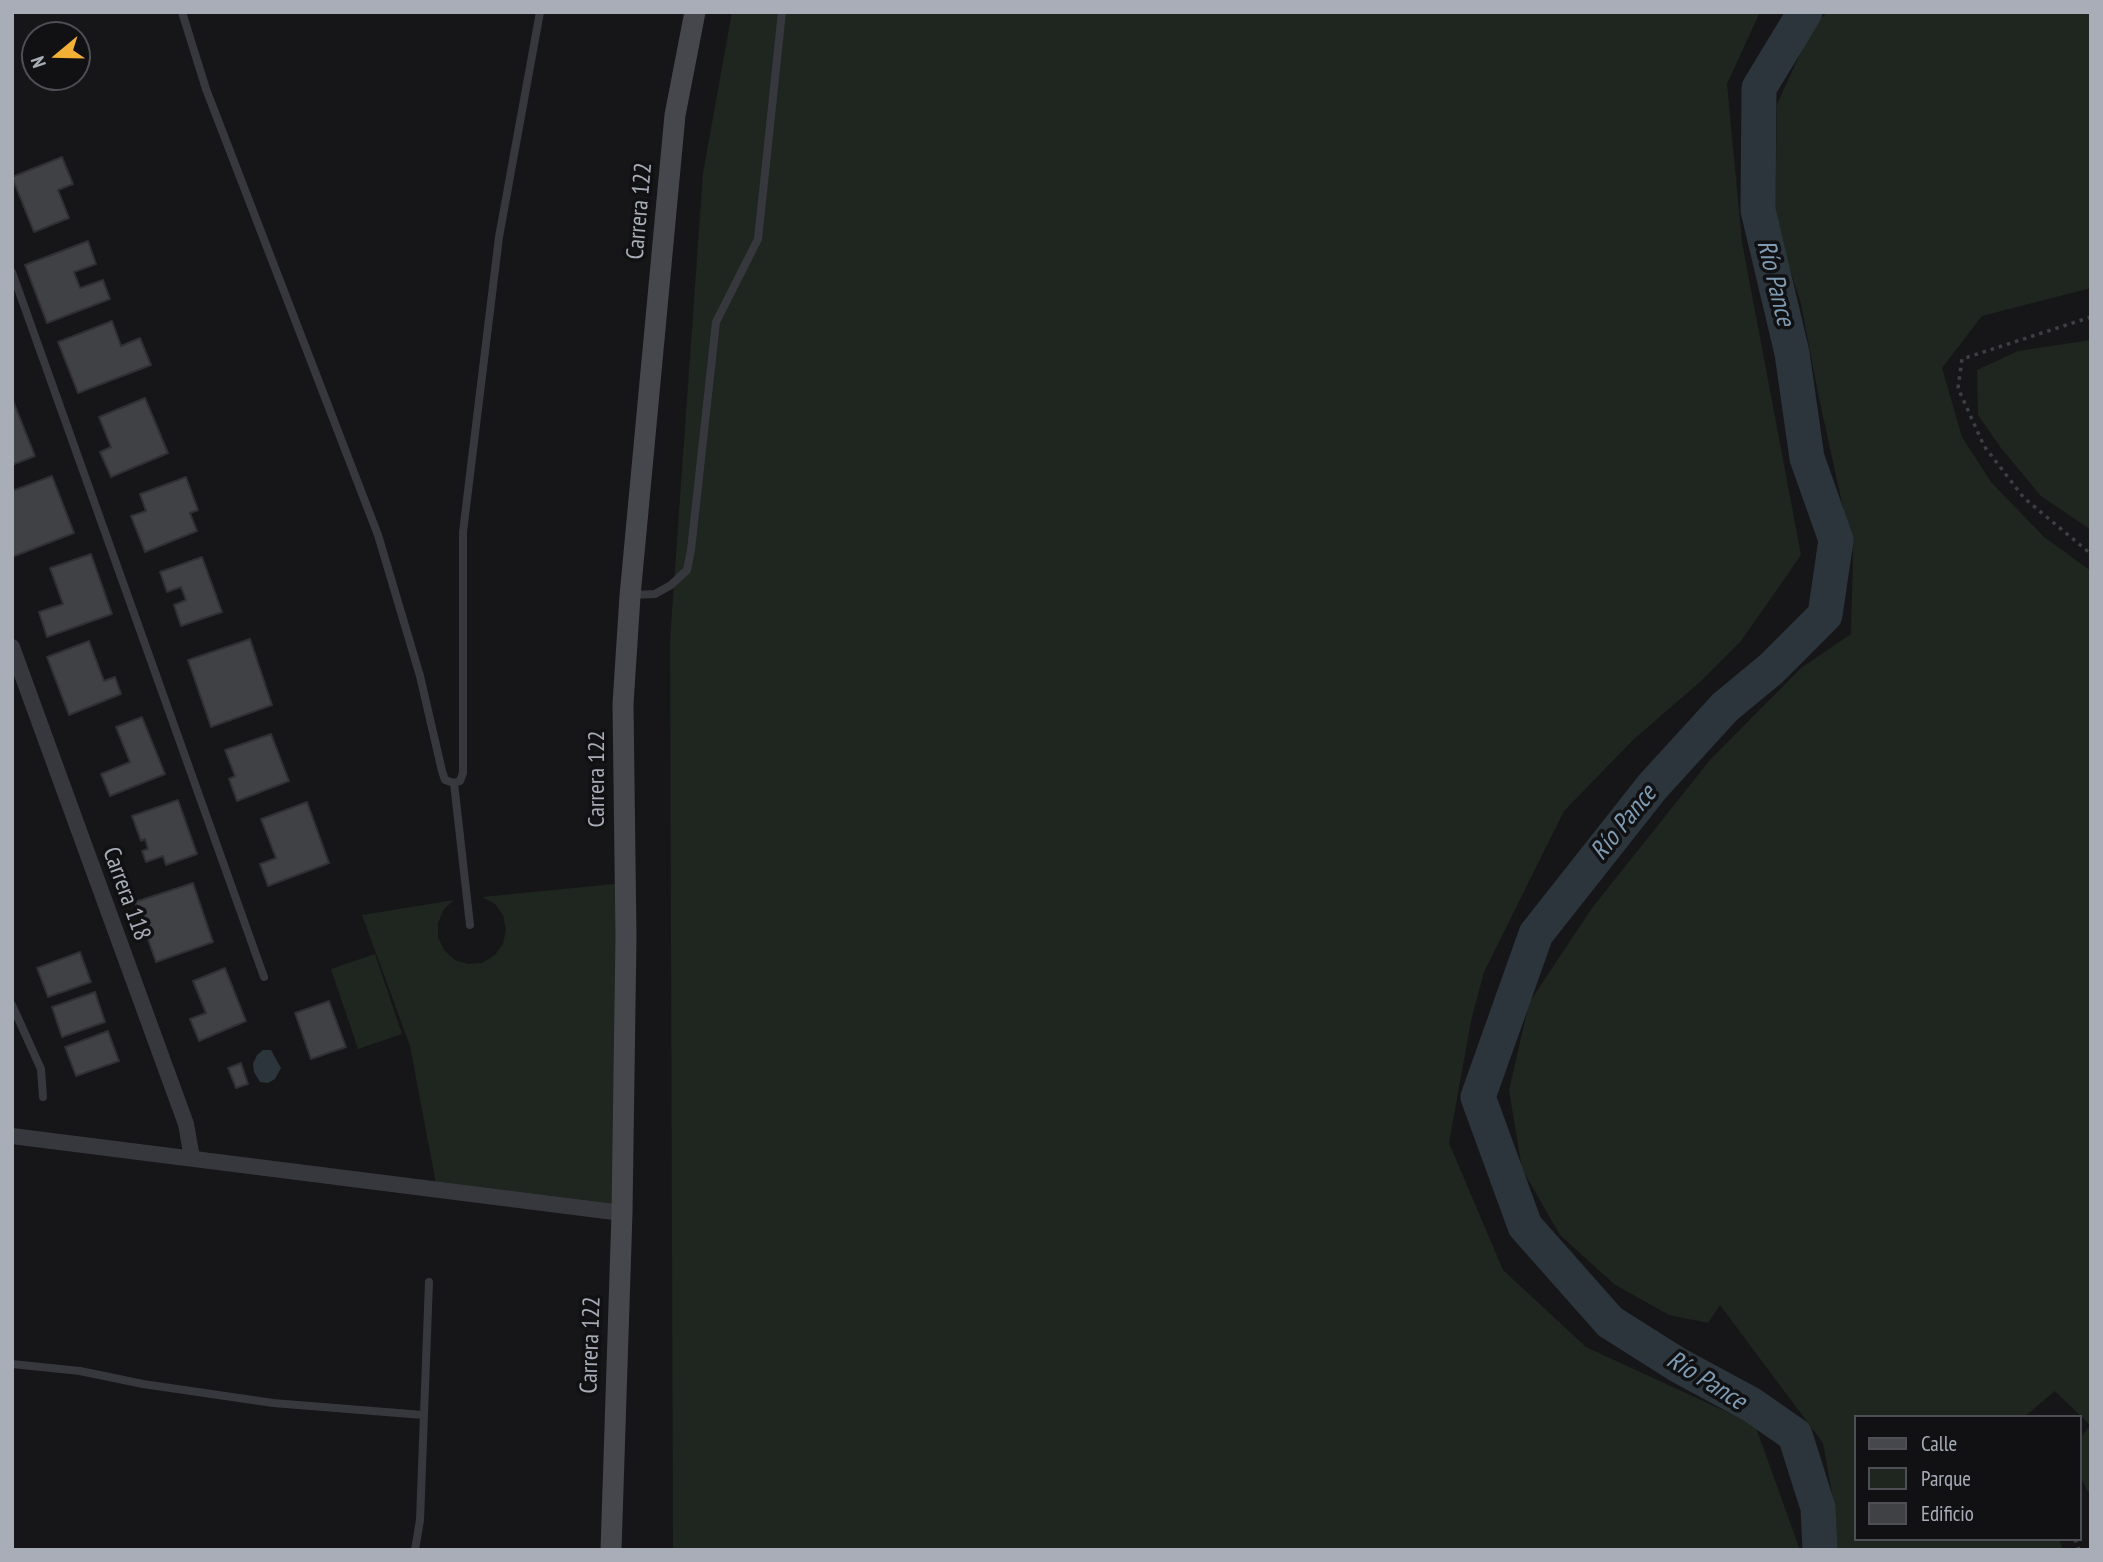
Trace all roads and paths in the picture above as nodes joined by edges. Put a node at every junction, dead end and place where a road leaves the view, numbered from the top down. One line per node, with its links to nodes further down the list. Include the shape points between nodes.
1 (182, 12): 10 (lane, via 206,89 378,535 420,676 444,780)
2 (540, 12): 10 (lane, via 499,237 463,532 463,773)
3 (695, 12): 8 (street, Carrera 122, via 675,115)
4 (782, 12): 8 (lane, via 758,239 716,323 687,570 656,594)
5 (12, 272): 12 (lane)
6 (2091, 317): 7 (path, via 1962,359 1958,388 1984,446 2024,498)
7 (2091, 554)
8 (630, 596): 17 (street, Carrera 122, via 623,704)
9 (12, 647): 16 (street, Carrera 118, via 186,1124)
10 (454, 783): 11 (lane)
11 (470, 925)
12 (264, 977)
13 (12, 1004): 14 (lane, via 41,1069)
14 (43, 1097)
15 (12, 1136): 16 (street)
16 (192, 1158): 17 (street)
17 (622, 1213): 22 (street, Carrera 122)
18 (429, 1282): 20 (lane)
19 (12, 1364): 20 (lane, via 273,1403)
20 (423, 1415): 21 (lane)
21 (415, 1550)
22 (611, 1550)

